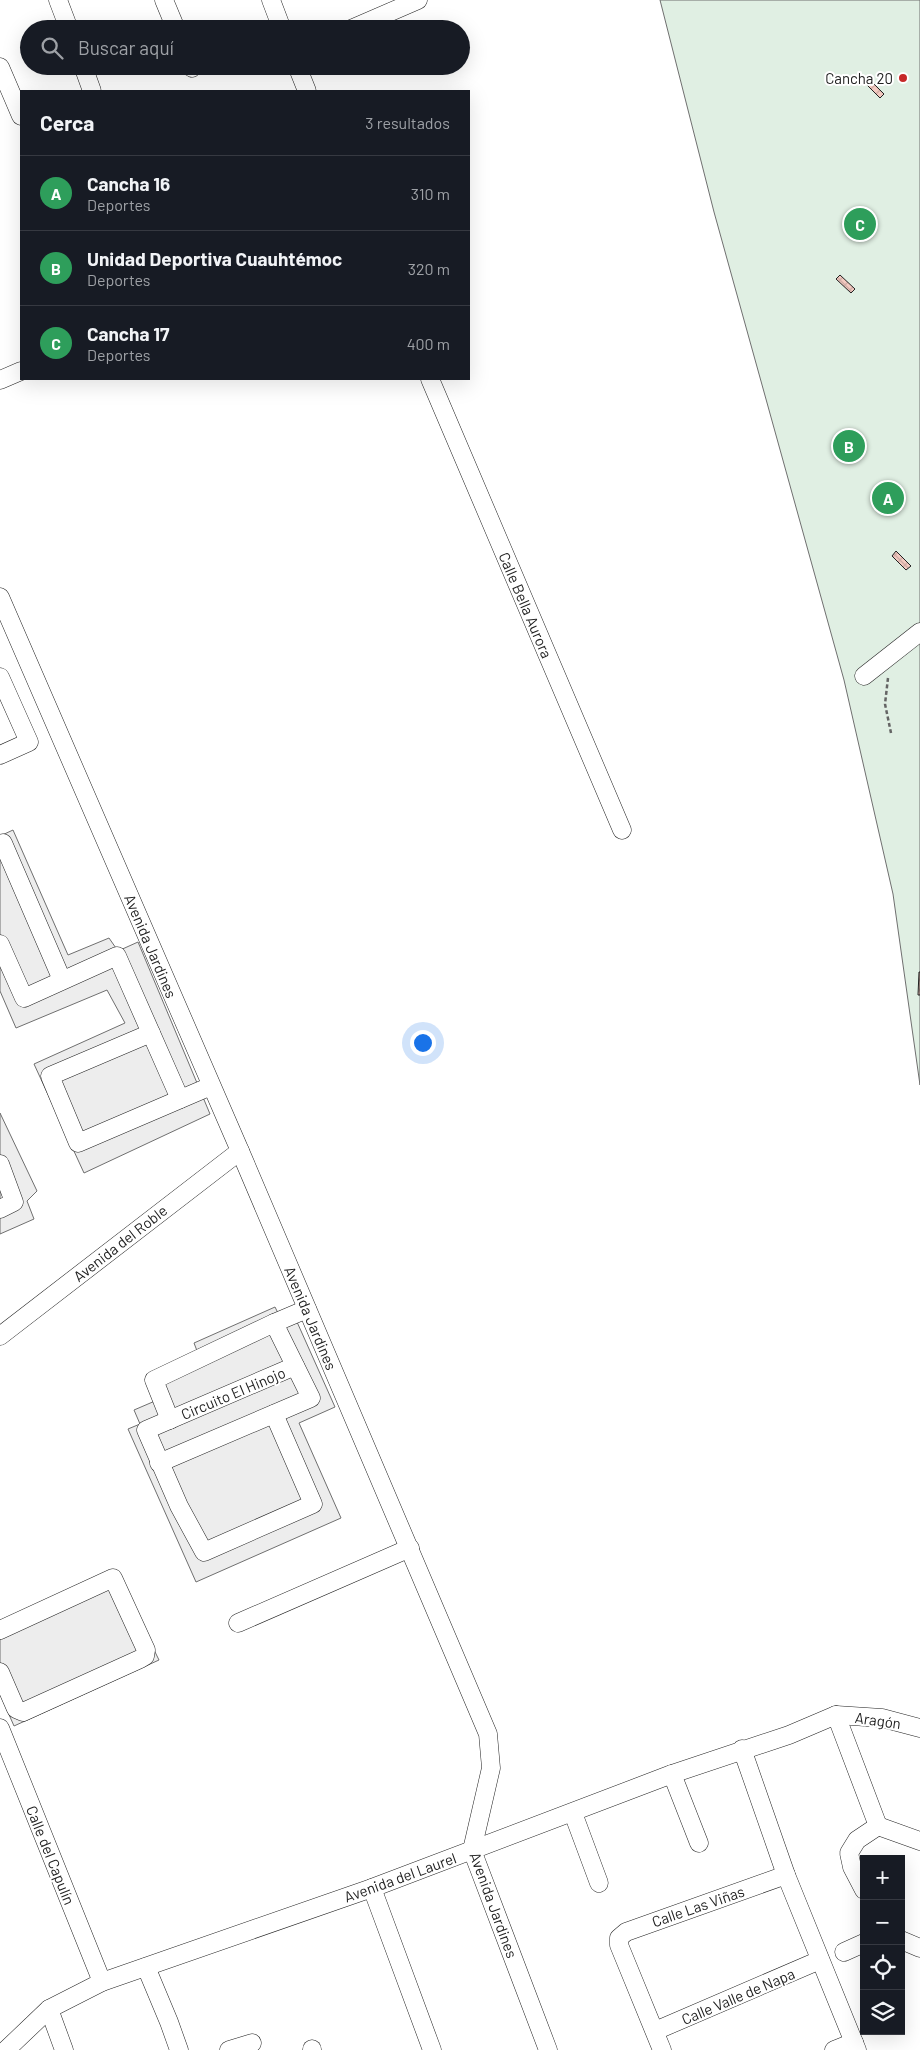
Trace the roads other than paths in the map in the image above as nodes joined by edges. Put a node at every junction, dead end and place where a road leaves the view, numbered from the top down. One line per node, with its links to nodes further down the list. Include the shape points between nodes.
1 (58, 0): 5 (street)
2 (164, 0): 6 (street)
3 (271, 0): 7 (street)
4 (418, 0): 8 (street)
5 (66, 20)
6 (172, 20)
7 (279, 20)
8 (372, 20)
9 (0, 67): 14 (street)
10 (86, 75): 12 (street)
11 (301, 75): 13 (street)
12 (92, 90)
13 (307, 90)
14 (20, 114)
15 (20, 371): 16 (street)
16 (0, 380)
17 (430, 380): 23 (street, Calle Bella Aurora)
18 (0, 597): 28 (street, Avenida Jardines)
19 (920, 632): 20 (street)
20 (864, 676)
21 (0, 677): 22 (street, via 29,742)
22 (0, 755)
23 (622, 830)
24 (0, 844): 26 (street, via 3,843)
25 (0, 944): 26 (street, via 24,998)
26 (62, 980): 27 (street, via 117,956)
27 (151, 1033): 29 (street); 29 (street, via 50,1076 78,1143)
28 (211, 1086): 29 (street); 30 (street, Avenida Jardines)
29 (180, 1099)
30 (240, 1151): 33 (street, Avenida Jardines); 35 (street, Avenida del Roble)
31 (0, 1164): 32 (street, via 14,1202)
32 (0, 1209)
33 (307, 1309): 34 (street, Circuito El Hinojo); 40 (street, Avenida Jardines)
34 (274, 1323): 36 (street, Circuito El Hinojo); 38 (street, Circuito El Hinojo, via 154,1380)
35 (0, 1336)
36 (295, 1366): 37 (street, Circuito El Hinojo, via 311,1398); 38 (street, Circuito El Hinojo)
37 (274, 1414): 39 (street, Circuito El Hinojo); 39 (street, Circuito El Hinojo, via 313,1504 204,1552)
38 (170, 1420): 39 (street, Circuito El Hinojo, via 146,1430)
39 (160, 1463)
40 (410, 1548): 41 (street); 54 (street, Avenida Jardines, via 488,1734 491,1768)
41 (238, 1623)
42 (0, 1630): 43 (street, via 113,1578 146,1650 140,1659 23,1712 16,1709)
43 (0, 1672)
44 (836, 1715): 46 (street, Aragón, via 882,1718); 47 (street, Avenida del Laurel); 51 (street)
45 (0, 1728): 48 (street, Calle del Capulín)
46 (920, 1728)
47 (742, 1750): 49 (street, Avenida del Laurel); 55 (street)
48 (5, 1757): 65 (street, Calle del Capulín)
49 (672, 1774): 50 (street, Avenida del Laurel); 53 (street)
50 (573, 1813): 54 (street, Avenida del Laurel); 57 (street)
51 (878, 1826): 52 (street); 56 (street, via 857,1840 849,1853)
52 (920, 1840)
53 (698, 1843)
54 (472, 1850): 58 (street, Avenida del Laurel); 75 (street, Avenida Jardines)
55 (786, 1875): 63 (street); 67 (street, Calle Las Viñas, via 626,1932 619,1938 619,1945)
56 (860, 1882)
57 (600, 1884)
58 (372, 1888): 64 (street, Avenida del Laurel); 74 (street)
59 (905, 1942): 61 (street)
60 (860, 1945): 62 (street)
61 (920, 1948)
62 (844, 1952)
63 (820, 1960): 67 (street, Calle Valle de Napa); 69 (street)
64 (146, 1967): 65 (street, Avenida del Laurel); 72 (street)
65 (102, 1982): 66 (street, Avenida del Laurel)
66 (49, 2009): 70 (street, Avenida del Laurel); 71 (street)
67 (655, 2031): 76 (street)
68 (252, 2043): 73 (street)
69 (856, 2046): 77 (street)
70 (6, 2050)
71 (64, 2050)
72 (179, 2050)
73 (229, 2050)
74 (432, 2050)
75 (548, 2050)
76 (662, 2050)
77 (834, 2050)

